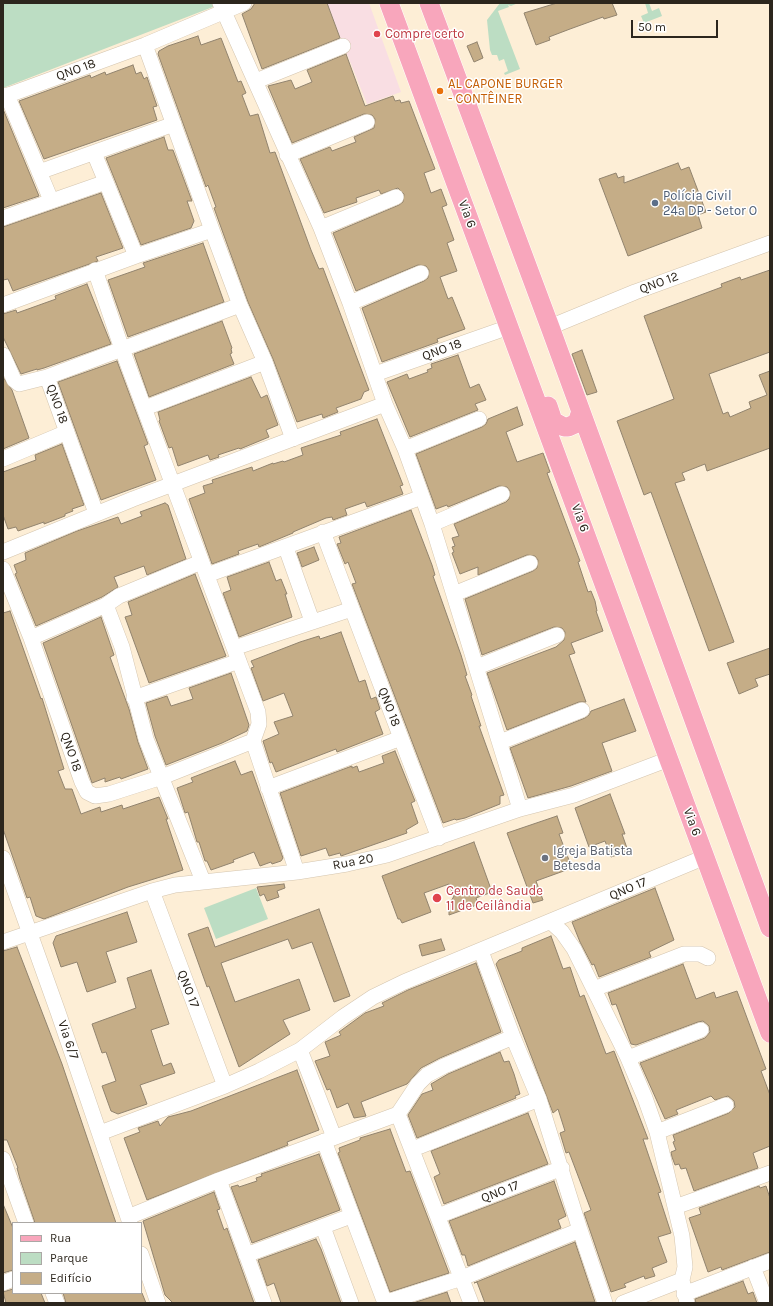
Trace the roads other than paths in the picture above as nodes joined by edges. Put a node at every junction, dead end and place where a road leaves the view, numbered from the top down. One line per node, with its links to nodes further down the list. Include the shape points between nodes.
1 (244, 3): 5 (street, QNO 18)
2 (389, 3): 29 (main road, Via 6)
3 (419, 3): 8 (main road, via 429,31)
4 (429, 3): 8 (main road)
5 (222, 7): 6 (street, QNO 18); 9 (street)
6 (145, 45): 10 (street, QNO 18); 12 (street)
7 (343, 46): 9 (street)
8 (454, 70): 31 (main road)
9 (256, 81): 14 (street)
10 (5, 96): 15 (street, QNO 18)
11 (367, 122): 14 (street)
12 (174, 124): 13 (street); 21 (street)
13 (94, 153): 15 (street); 16 (street)
14 (287, 155): 20 (street)
15 (39, 172): 18 (street, QNO 18)
16 (106, 182): 18 (street); 23 (street)
17 (396, 197): 20 (street)
18 (51, 200): 19 (street)
19 (3, 218)
20 (321, 228): 26 (street)
21 (212, 230): 23 (street); 27 (street)
22 (770, 242): 31 (street, QNO 12, via 635,292)
23 (136, 256): 24 (street)
24 (96, 270): 28 (street); 32 (street)
25 (421, 273): 26 (street)
26 (350, 303): 35 (street)
27 (240, 304): 32 (street, QNO 18); 34 (street)
28 (3, 305)
29 (501, 306): 30 (main road, Via 6); 39 (main road, via 528,352 553,421 560,426 568,427 576,423)
30 (508, 326): 35 (street, QNO 18); 69 (main road, Via 6)
31 (550, 328): 39 (main road)
32 (122, 349): 36 (street, QNO 18); 38 (street)
33 (3, 355): 36 (street, QNO 18, via 14,380 20,384)
34 (265, 362): 38 (street); 42 (street)
35 (375, 374): 37 (street)
36 (47, 377): 41 (street, QNO 18)
37 (385, 404): 42 (street); 43 (street)
38 (145, 408): 45 (street)
39 (580, 414): 80 (main road)
40 (479, 418): 43 (street)
41 (67, 432): 44 (street, QNO 18); 48 (street, QNO 18)
42 (293, 439): 45 (street)
43 (404, 449): 47 (street)
44 (3, 459)
45 (172, 484): 48 (street); 54 (street)
46 (502, 494): 49 (street)
47 (422, 497): 49 (street); 50 (street)
48 (96, 513): 52 (street)
49 (432, 524): 56 (street)
50 (324, 532): 51 (street); 58 (street, QNO 18)
51 (286, 548): 54 (street); 59 (street)
52 (3, 552)
53 (530, 563): 56 (street)
54 (204, 568): 57 (street, via 119,596); 62 (street)
55 (3, 569): 61 (street, QNO 18)
56 (454, 594): 63 (street)
57 (106, 605): 61 (street); 64 (street, via 122,647)
58 (352, 609): 59 (street); 66 (street, QNO 18)
59 (312, 621): 62 (street)
60 (557, 635): 63 (street)
61 (31, 638): 70 (street, QNO 18, via 87,792 95,796 110,794)
62 (237, 654): 64 (street); 67 (street, via 258,712 259,724)
63 (477, 667): 68 (street)
64 (134, 698): 70 (street, via 146,739)
65 (582, 710): 68 (street)
66 (401, 738): 71 (street, QNO 18); 73 (street, QNO 18)
67 (252, 741): 70 (street, QNO 18); 71 (street)
68 (500, 742): 72 (street)
69 (669, 759): 72 (street, Rua 20, via 574,795); 74 (main road, Via 6)
70 (162, 777): 77 (street)
71 (268, 788): 76 (street)
72 (520, 809): 73 (street, Rua 20)
73 (438, 838): 76 (street, Rua 20, via 387,855)
74 (705, 857): 79 (street, QNO 17); 86 (main road, Via 6)
75 (3, 858): 81 (street, Via 6/7)
76 (297, 872): 77 (street, Rua 20)
77 (203, 881): 78 (street, Rua 20)
78 (152, 891): 81 (street, Rua 20); 92 (street, QNO 17)
79 (551, 922): 83 (street, QNO 17); 85 (street, via 574,949)
80 (770, 928)
81 (30, 932): 82 (street, Rua 20); 97 (street, Via 6/7)
82 (3, 942)
83 (481, 951): 89 (street); 90 (street, QNO 17, via 373,997 342,1017)
84 (708, 958): 85 (street, via 700,954 684,954)
85 (594, 989): 91 (street)
86 (764, 995): 88 (main road, Via 6)
87 (701, 1030): 91 (street)
88 (770, 1033)
89 (513, 1037): 93 (street); 95 (street, via 427,1075)
90 (300, 1050): 92 (street, QNO 17); 98 (street)
91 (628, 1058): 96 (street)
92 (225, 1086): 97 (street, QNO 17)
93 (539, 1099): 99 (street); 101 (street)
94 (726, 1106): 96 (street)
95 (398, 1114): 98 (street); 99 (street)
96 (657, 1132): 105 (street)
97 (100, 1133): 108 (street, Via 6/7)
98 (329, 1139): 103 (street); 106 (street)
99 (413, 1149): 107 (street)
100 (3, 1159): 104 (street)
101 (562, 1168): 107 (street, QNO 17); 111 (street)
102 (770, 1173): 105 (street)
103 (219, 1180): 108 (street); 112 (street)
104 (7, 1182): 109 (street)
105 (675, 1207): 117 (street, via 684,1252)
106 (351, 1216): 110 (street); 121 (street)
107 (438, 1216): 116 (street)
108 (129, 1220)
109 (26, 1222)
110 (323, 1227): 112 (street); 120 (street)
111 (580, 1230): 116 (street); 123 (street)
112 (246, 1255): 119 (street)
113 (142, 1257): 118 (street)
114 (770, 1261): 115 (street)
115 (753, 1267): 117 (street); 125 (street)
116 (462, 1278): 121 (street); 122 (street)
117 (684, 1292): 124 (street)
118 (158, 1303)
119 (264, 1303)
120 (351, 1303)
121 (384, 1303)
122 (471, 1303)
123 (605, 1303)
124 (623, 1303)
125 (766, 1303)

